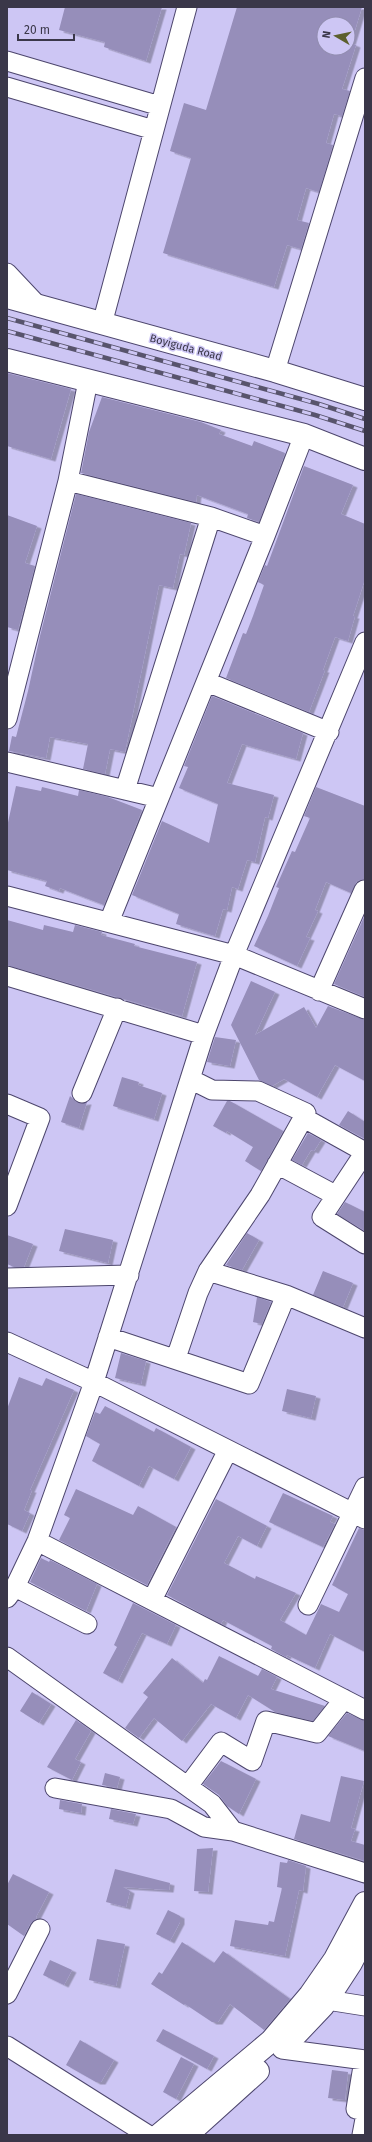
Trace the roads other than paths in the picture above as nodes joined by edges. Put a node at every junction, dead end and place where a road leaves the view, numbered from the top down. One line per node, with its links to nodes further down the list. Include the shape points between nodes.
1 (187, 7): 5 (street)
2 (7, 61): 5 (street)
3 (365, 78): 12 (street)
4 (7, 87): 6 (street)
5 (160, 106): 6 (street)
6 (154, 130): 10 (street)
7 (7, 273): 9 (street)
8 (7, 297): 9 (main road, Boyiguda Road)
9 (39, 307): 10 (main road, Boyiguda Road)
10 (102, 324): 12 (main road, Boyiguda Road)
11 (7, 360): 13 (main road)
12 (275, 371): 14 (main road, Boyiguda Road)
13 (88, 381): 15 (main road); 17 (street)
14 (365, 399)
15 (304, 435): 16 (main road); 19 (street)
16 (365, 460)
17 (68, 481): 18 (street); 23 (street)
18 (211, 517): 19 (street); 26 (street)
19 (265, 536): 22 (street)
20 (365, 642): 21 (street)
21 (361, 662): 24 (street)
22 (207, 682): 24 (street); 27 (street)
23 (7, 719)
24 (329, 732): 31 (street)
25 (7, 762): 26 (street)
26 (125, 790): 27 (street)
27 (159, 798): 30 (street)
28 (364, 890): 33 (street)
29 (7, 896): 30 (street)
30 (109, 922): 31 (street)
31 (234, 955): 33 (street); 36 (street)
32 (7, 976): 34 (street)
33 (319, 991): 35 (street)
34 (117, 1008): 36 (street); 38 (street)
35 (365, 1008)
36 (204, 1035): 37 (street)
37 (190, 1079): 40 (street, via 212,1090 258,1091 306,1113); 46 (street)
38 (82, 1093)
39 (7, 1104): 43 (street, via 40,1118)
40 (304, 1118): 41 (street); 42 (street, via 365,1152)
41 (277, 1164): 42 (street); 45 (street, via 260,1195)
42 (336, 1195): 44 (street, via 322,1217)
43 (7, 1206)
44 (365, 1244)
45 (208, 1271): 48 (street); 52 (street)
46 (129, 1274): 47 (street); 50 (street)
47 (7, 1278)
48 (286, 1295): 49 (street); 52 (street, via 249,1384)
49 (365, 1328)
50 (108, 1337): 52 (street); 53 (street)
51 (7, 1342): 53 (street)
52 (176, 1358)
53 (94, 1382): 54 (street); 57 (street)
54 (228, 1450): 56 (street); 59 (street)
55 (365, 1487): 56 (street)
56 (358, 1516): 60 (street)
57 (37, 1541): 58 (street); 59 (street)
58 (11, 1593): 61 (street)
59 (152, 1600): 63 (street)
60 (308, 1606)
61 (87, 1624)
62 (7, 1657): 65 (street)
63 (344, 1699): 64 (street); 65 (street, via 317,1733 266,1721 252,1761 221,1742)
64 (365, 1710)
65 (188, 1786): 67 (street, via 212,1804)
66 (56, 1788): 67 (street, via 171,1809 204,1827)
67 (233, 1831): 68 (street)
68 (365, 1873)
69 (365, 1903): 83 (main road, via 336,1958 310,1995 271,2041)
70 (40, 1929): 73 (street)
71 (365, 1936): 72 (main road)
72 (358, 1963): 74 (main road)
73 (7, 1994)
74 (327, 2000): 75 (street); 77 (main road)
75 (365, 2006)
76 (7, 2046): 82 (street)
77 (282, 2049): 78 (street); 81 (main road)
78 (364, 2060): 79 (street, via 356,2109)
79 (365, 2111)
80 (365, 2119): 84 (street)
81 (193, 2134)
82 (148, 2135)
83 (159, 2135)
84 (362, 2135)

